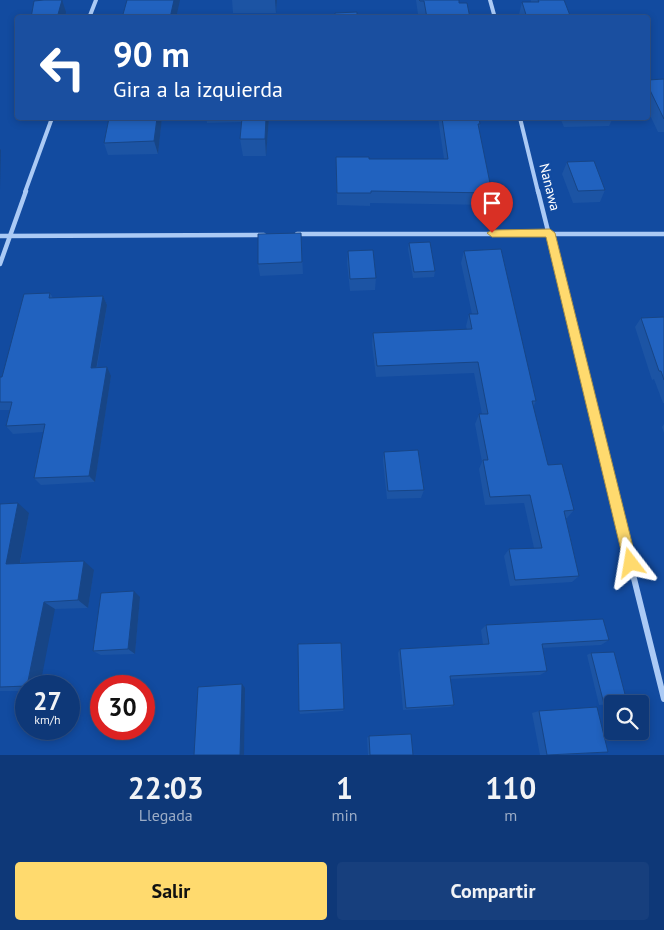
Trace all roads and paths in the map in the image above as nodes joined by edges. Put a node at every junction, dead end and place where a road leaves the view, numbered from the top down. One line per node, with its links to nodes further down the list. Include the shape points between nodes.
1 (96, 0): 3 (street)
2 (490, 0): 4 (street)
3 (90, 15)
4 (494, 15)
5 (51, 120): 12 (street)
6 (521, 120): 7 (street, Nanawa)
7 (550, 233): 9 (street); 10 (street); 14 (street, Nanawa)
8 (275, 234): 12 (street)
9 (294, 234)
10 (664, 234)
11 (0, 236): 12 (street)
12 (9, 236): 13 (street)
13 (0, 264)
14 (664, 699)

